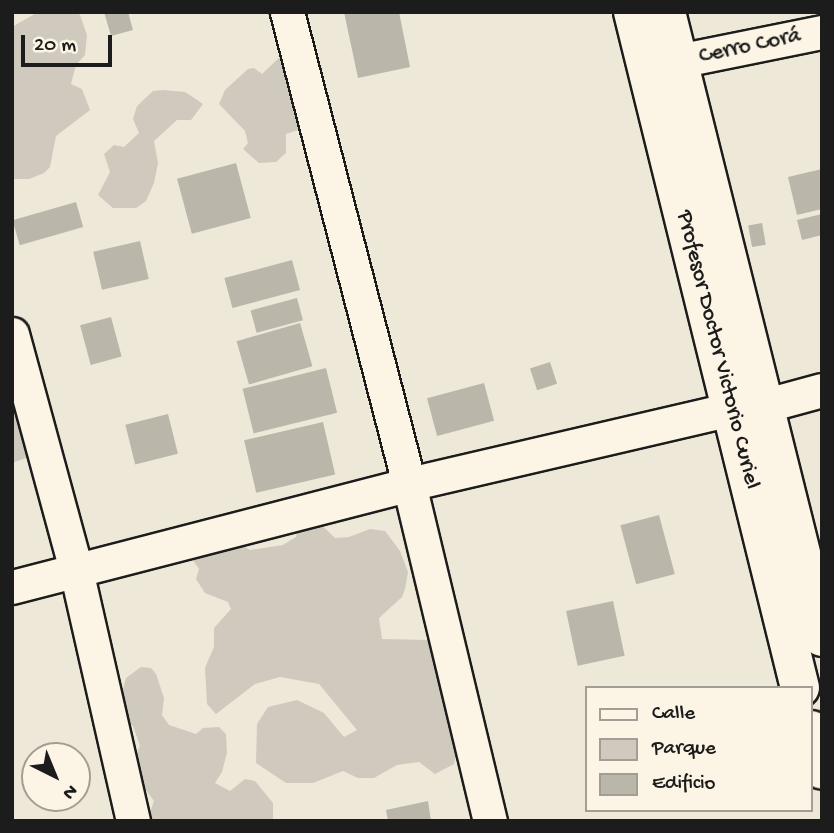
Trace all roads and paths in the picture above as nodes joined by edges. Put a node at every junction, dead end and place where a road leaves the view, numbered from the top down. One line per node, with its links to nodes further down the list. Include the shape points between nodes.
1 (287, 12): 9 (street)
2 (633, 12): 8 (main road, Profesor Doctor Victorio Curiel)
3 (666, 12): 5 (main road, Profesor Doctor Victorio Curiel)
4 (822, 32): 5 (street, Cerro Corá)
5 (678, 61): 8 (main road, Profesor Doctor Victorio Curiel)
6 (12, 334): 10 (street)
7 (822, 390): 8 (street)
8 (747, 408): 9 (street); 12 (main road, Profesor Doctor Victorio Curiel); 13 (main road, Profesor Doctor Victorio Curiel)
9 (409, 484): 10 (street); 17 (street)
10 (76, 570): 11 (street); 16 (street)
11 (12, 587)
12 (822, 637)
13 (800, 686)
14 (813, 737): 15 (main road)
15 (822, 770)
16 (133, 821)
17 (489, 821)

